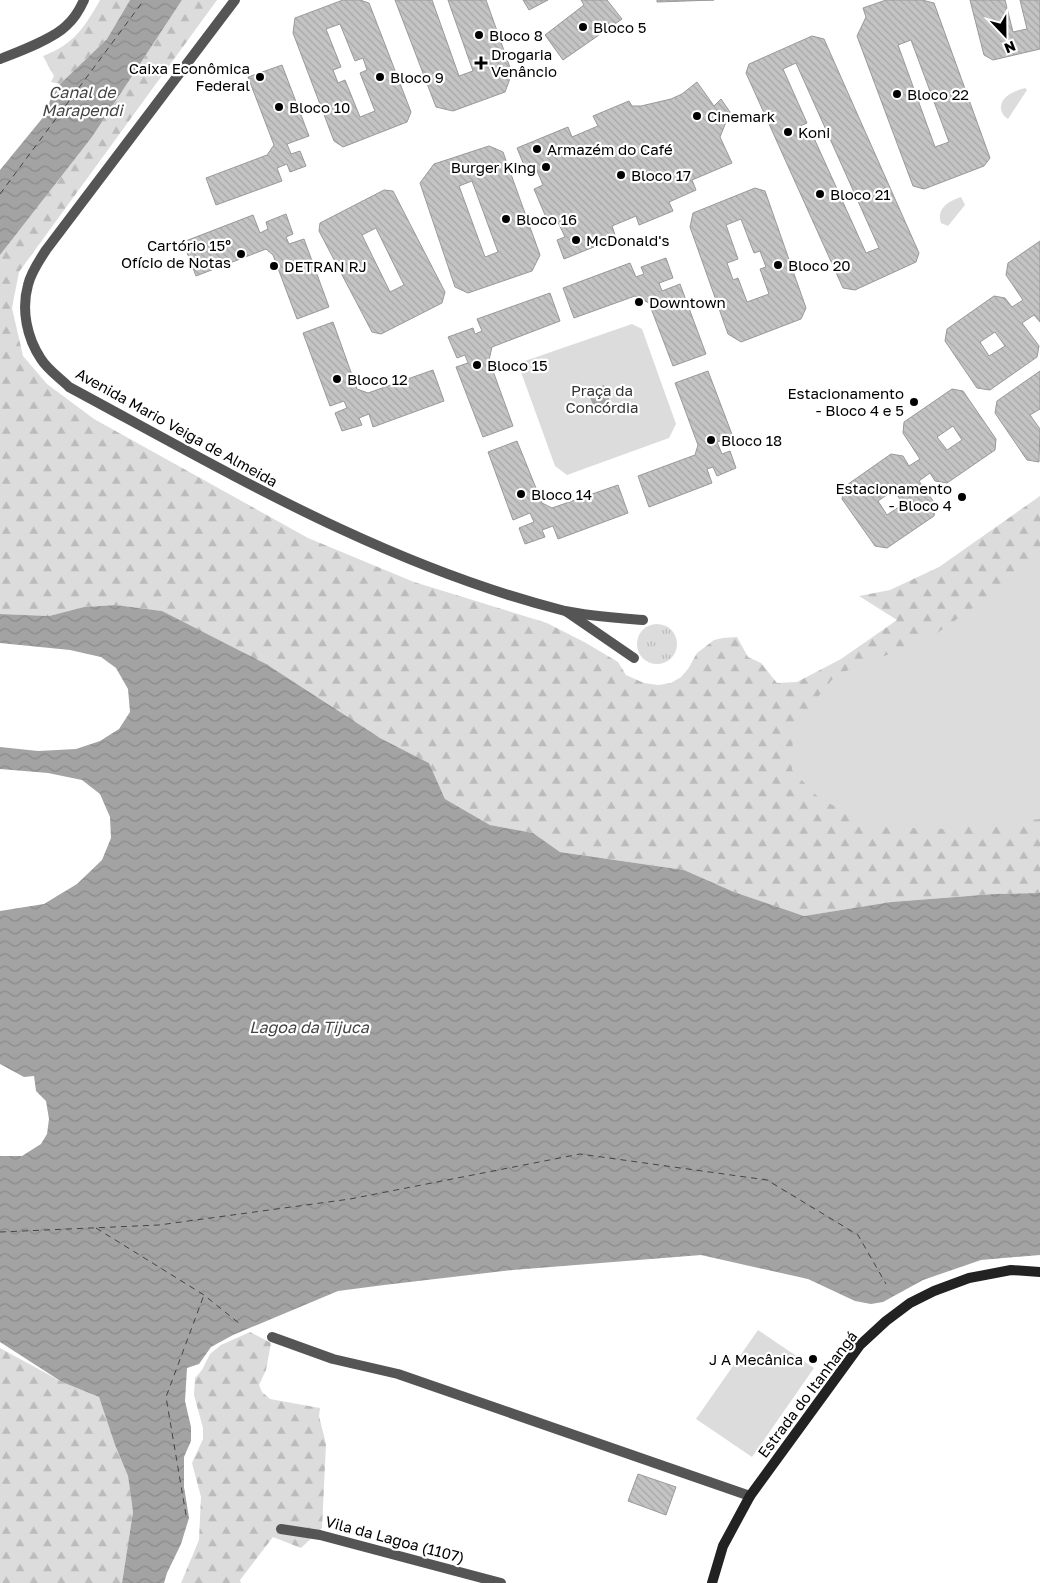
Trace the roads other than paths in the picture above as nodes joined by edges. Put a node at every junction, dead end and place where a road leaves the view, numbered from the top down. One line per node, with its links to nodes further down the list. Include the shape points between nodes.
1 (84, 0): 3 (street, via 66,26)
2 (235, 0): 4 (street, Avenida Mario Veiga de Almeida, via 34,269 27,285 25,312 28,330 42,361 69,387 348,534 491,590)
3 (0, 59)
4 (567, 611): 5 (street, Avenida Mario Veiga de Almeida); 6 (street, Avenida Mario Veiga de Almeida)
5 (643, 620)
6 (634, 658)
7 (1040, 1272): 9 (main road, Estrada do Itanhangá, via 1011,1270 970,1278 934,1290 886,1321 860,1345)
8 (272, 1337): 9 (street, via 333,1360 398,1374)
9 (750, 1496): 12 (main road, Estrada do Itanhangá, via 723,1546)
10 (281, 1529): 11 (street, Vila da Lagoa (1107), via 320,1535)
11 (501, 1583)
12 (712, 1583)

